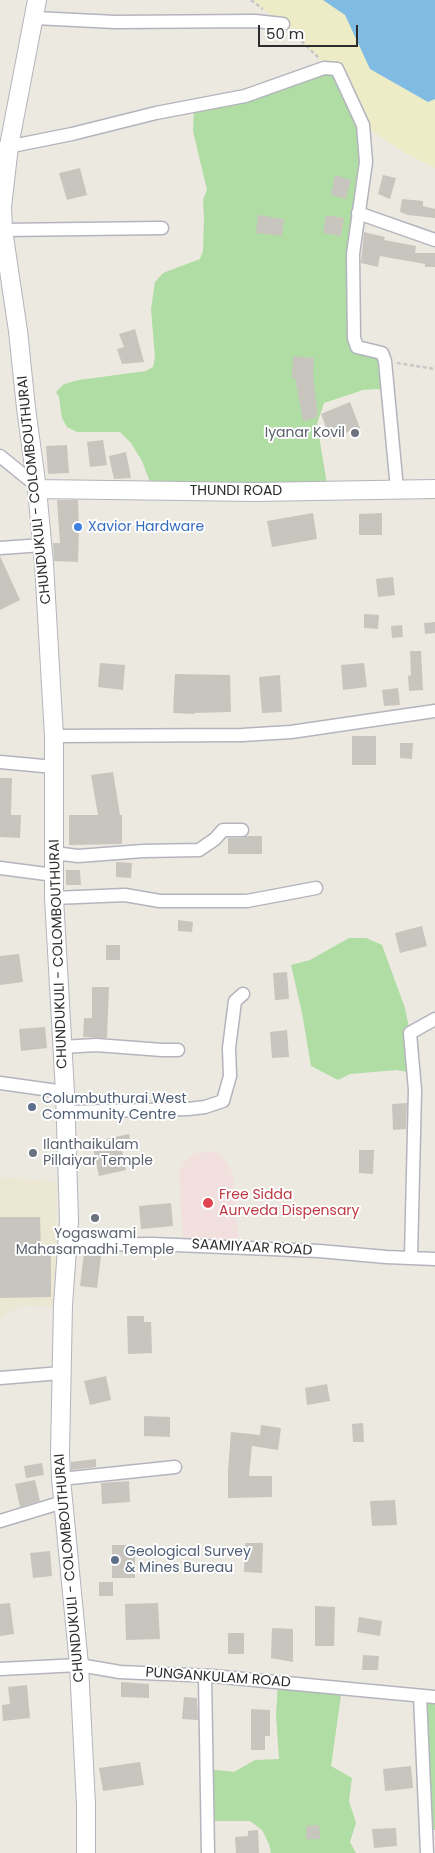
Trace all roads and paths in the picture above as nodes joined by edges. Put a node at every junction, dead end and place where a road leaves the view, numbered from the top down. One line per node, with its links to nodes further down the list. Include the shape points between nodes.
1 (36, 9): 2 (street, via 115,22 255,21); 3 (main road, CHUNDUKULI - COLOMBOUTHURAI)
2 (284, 24)
3 (5, 147): 4 (street, via 245,96 324,68 337,69 363,125 366,162); 6 (main road, CHUNDUKULI - COLOMBOUTHURAI)
4 (358, 213): 7 (street); 8 (street, via 353,254 354,338 357,347 382,353)
5 (162, 228): 6 (street)
6 (3, 230): 11 (main road, CHUNDUKULI - COLOMBOUTHURAI)
7 (435, 240)
8 (385, 361): 9 (path); 12 (street)
9 (435, 368)
10 (0, 456): 11 (street)
11 (37, 488): 12 (main road, THUNDI ROAD, via 255,492); 14 (main road, CHUNDUKULI - COLOMBOUTHURAI)
12 (397, 489): 13 (main road, THUNDI ROAD)
13 (435, 490)
14 (43, 544): 15 (street); 17 (main road, CHUNDUKULI - COLOMBOUTHURAI)
15 (0, 548)
16 (435, 711): 17 (street, via 291,732)
17 (54, 736): 19 (main road, CHUNDUKULI - COLOMBOUTHURAI)
18 (0, 762): 19 (street)
19 (54, 767): 21 (main road, CHUNDUKULI - COLOMBOUTHURAI)
20 (242, 830): 21 (street, via 223,830 199,850 78,856)
21 (54, 853): 23 (main road, CHUNDUKULI - COLOMBOUTHURAI)
22 (0, 868): 23 (street)
23 (54, 875): 25 (main road, CHUNDUKULI - COLOMBOUTHURAI)
24 (316, 888): 25 (street, via 247,901 160,901 125,895)
25 (54, 898): 28 (main road, CHUNDUKULI - COLOMBOUTHURAI)
26 (243, 994): 32 (street, via 235,1001 229,1048 230,1076 223,1101 188,1109)
27 (435, 1019): 34 (street, via 410,1033 415,1090)
28 (62, 1047): 29 (street, via 96,1045); 31 (main road, CHUNDUKULI - COLOMBOUTHURAI)
29 (178, 1050)
30 (0, 1083): 31 (street)
31 (65, 1092): 32 (main road, CHUNDUKULI - COLOMBOUTHURAI)
32 (65, 1112): 33 (main road, CHUNDUKULI - COLOMBOUTHURAI)
33 (68, 1245): 34 (street, SAAMIYAAR ROAD, via 160,1244); 36 (main road, CHUNDUKULI - COLOMBOUTHURAI)
34 (411, 1257): 35 (street, SAAMIYAAR ROAD)
35 (435, 1258)
36 (61, 1373): 37 (street); 39 (main road, CHUNDUKULI - COLOMBOUTHURAI)
37 (0, 1378)
38 (176, 1467): 39 (street)
39 (61, 1479): 40 (main road, CHUNDUKULI - COLOMBOUTHURAI)
40 (63, 1502): 41 (street); 42 (main road, CHUNDUKULI - COLOMBOUTHURAI)
41 (0, 1521)
42 (79, 1665): 43 (street, PUNGANKULAM ROAD); 44 (street, PUNGANKULAM ROAD, via 120,1672); 47 (main road, CHUNDUKULI - COLOMBOUTHURAI)
43 (0, 1669)
44 (205, 1676): 45 (street, PUNGANKULAM ROAD); 48 (street)
45 (420, 1696): 46 (street, PUNGANKULAM ROAD); 49 (street)
46 (435, 1697)
47 (86, 1853)
48 (208, 1853)
49 (427, 1853)

